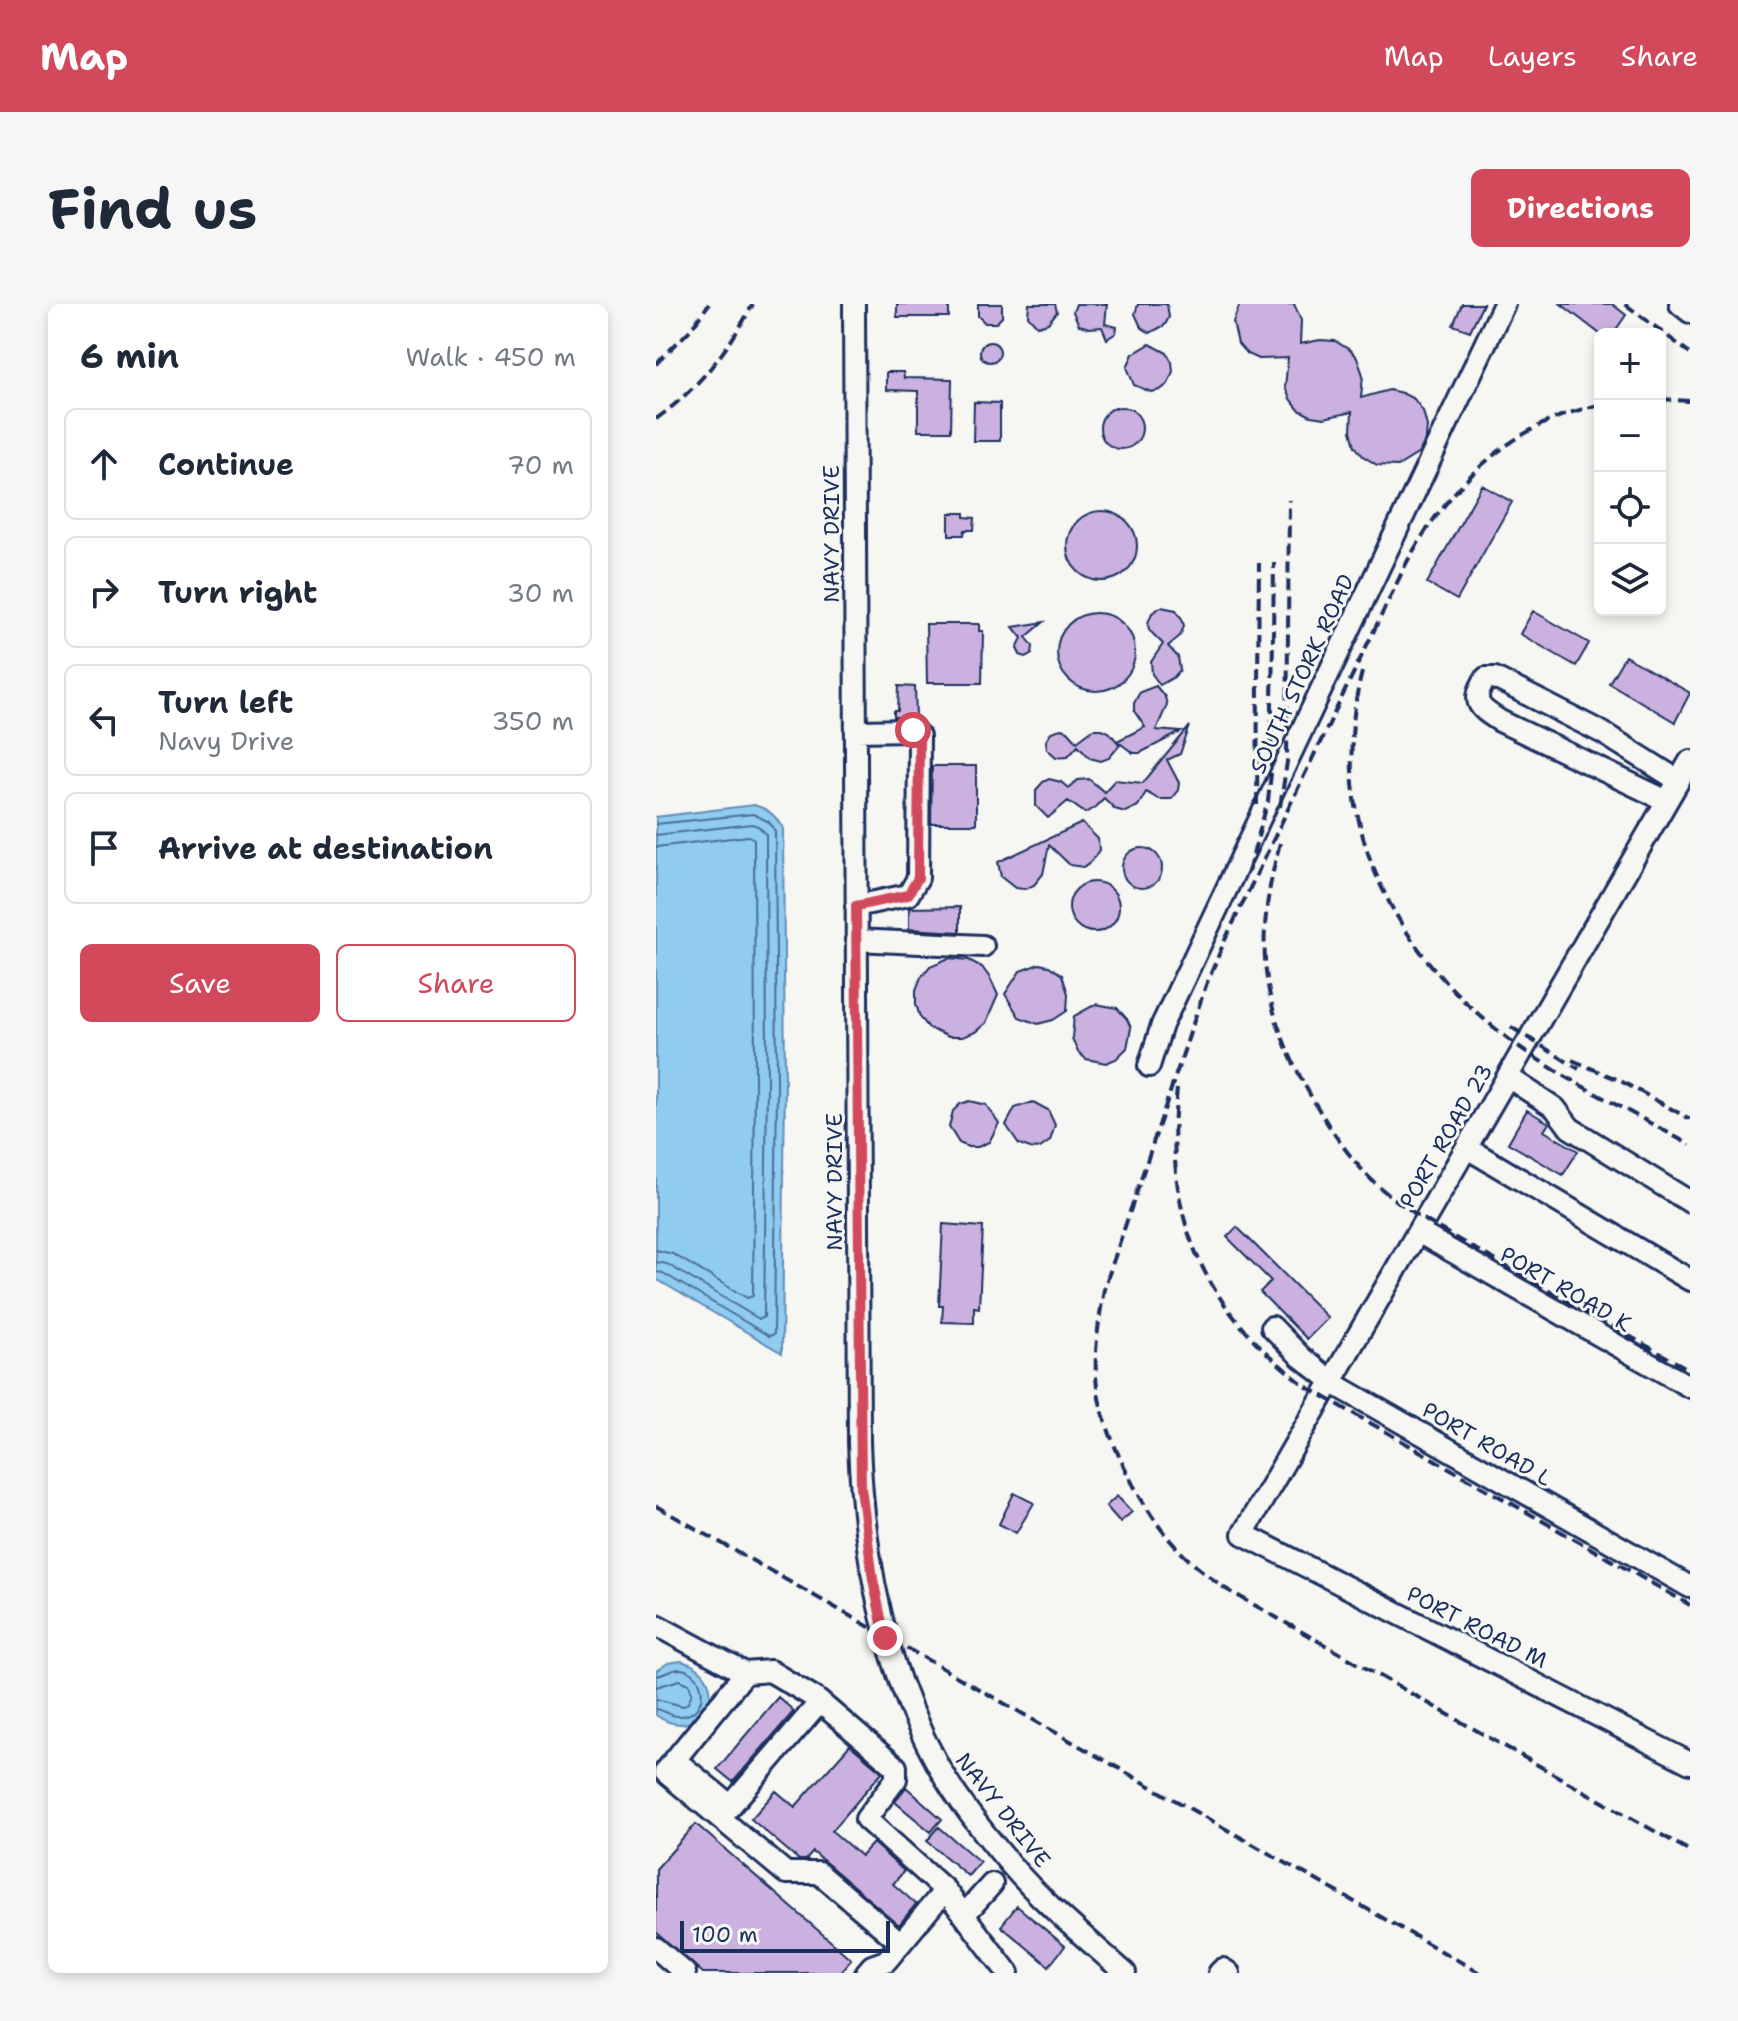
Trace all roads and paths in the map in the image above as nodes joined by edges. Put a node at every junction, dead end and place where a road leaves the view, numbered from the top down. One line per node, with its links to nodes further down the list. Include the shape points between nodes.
1 (854, 304): 5 (street, NAVY DRIVE)
2 (1504, 304): 12 (street, SOUTH STORK ROAD, via 1162,1025)
3 (1680, 304): 4 (street)
4 (1690, 312)
5 (856, 731): 9 (street, NAVY DRIVE); 9 (street, via 913,730 919,736 918,878 908,895)
6 (1690, 761): 7 (street, PORT ROAD 23)
7 (1679, 781): 8 (street, PORT ROAD 23); 8 (street, via 1603,733 1495,678 1486,678 1477,691 1477,702 1500,721)
8 (1667, 801): 13 (street, PORT ROAD 23)
9 (856, 906): 10 (street, NAVY DRIVE)
10 (856, 940): 11 (street); 37 (street, NAVY DRIVE, via 861,1488 885,1638 926,1744 962,1802 1012,1866)
11 (983, 946)
12 (1149, 1066)
13 (1508, 1077): 14 (street, PORT ROAD 23); 15 (street, via 1555,1108 1570,1128)
14 (1467, 1148): 16 (street, PORT ROAD 23); 17 (street)
15 (1690, 1202)
16 (1418, 1232): 19 (street, PORT ROAD 23); 20 (street, PORT ROAD K)
17 (1690, 1280)
18 (1272, 1327): 19 (street, PORT ROAD L)
19 (1331, 1382): 21 (street, PORT ROAD 23); 22 (street, PORT ROAD L)
20 (1690, 1387)
21 (1243, 1534): 26 (street, PORT ROAD M)
22 (1690, 1587)
23 (656, 1625): 24 (street)
24 (745, 1673): 25 (street, via 770,1671); 27 (street, via 665,1772)
25 (820, 1702): 27 (street); 29 (street, via 896,1767 896,1779 866,1819)
26 (1690, 1763)
27 (726, 1812): 31 (street, via 786,1873 819,1873)
28 (992, 1884): 30 (street)
29 (945, 1890): 30 (street); 31 (street)
30 (964, 1915): 36 (street)
31 (901, 1943): 33 (street)
32 (656, 1948): 34 (street)
33 (893, 1967): 35 (street, via 872,1966)
34 (682, 1972)
35 (866, 1973)
36 (1008, 1973)
37 (1125, 1973)
38 (1219, 1973): 39 (street)
39 (1229, 1973)

